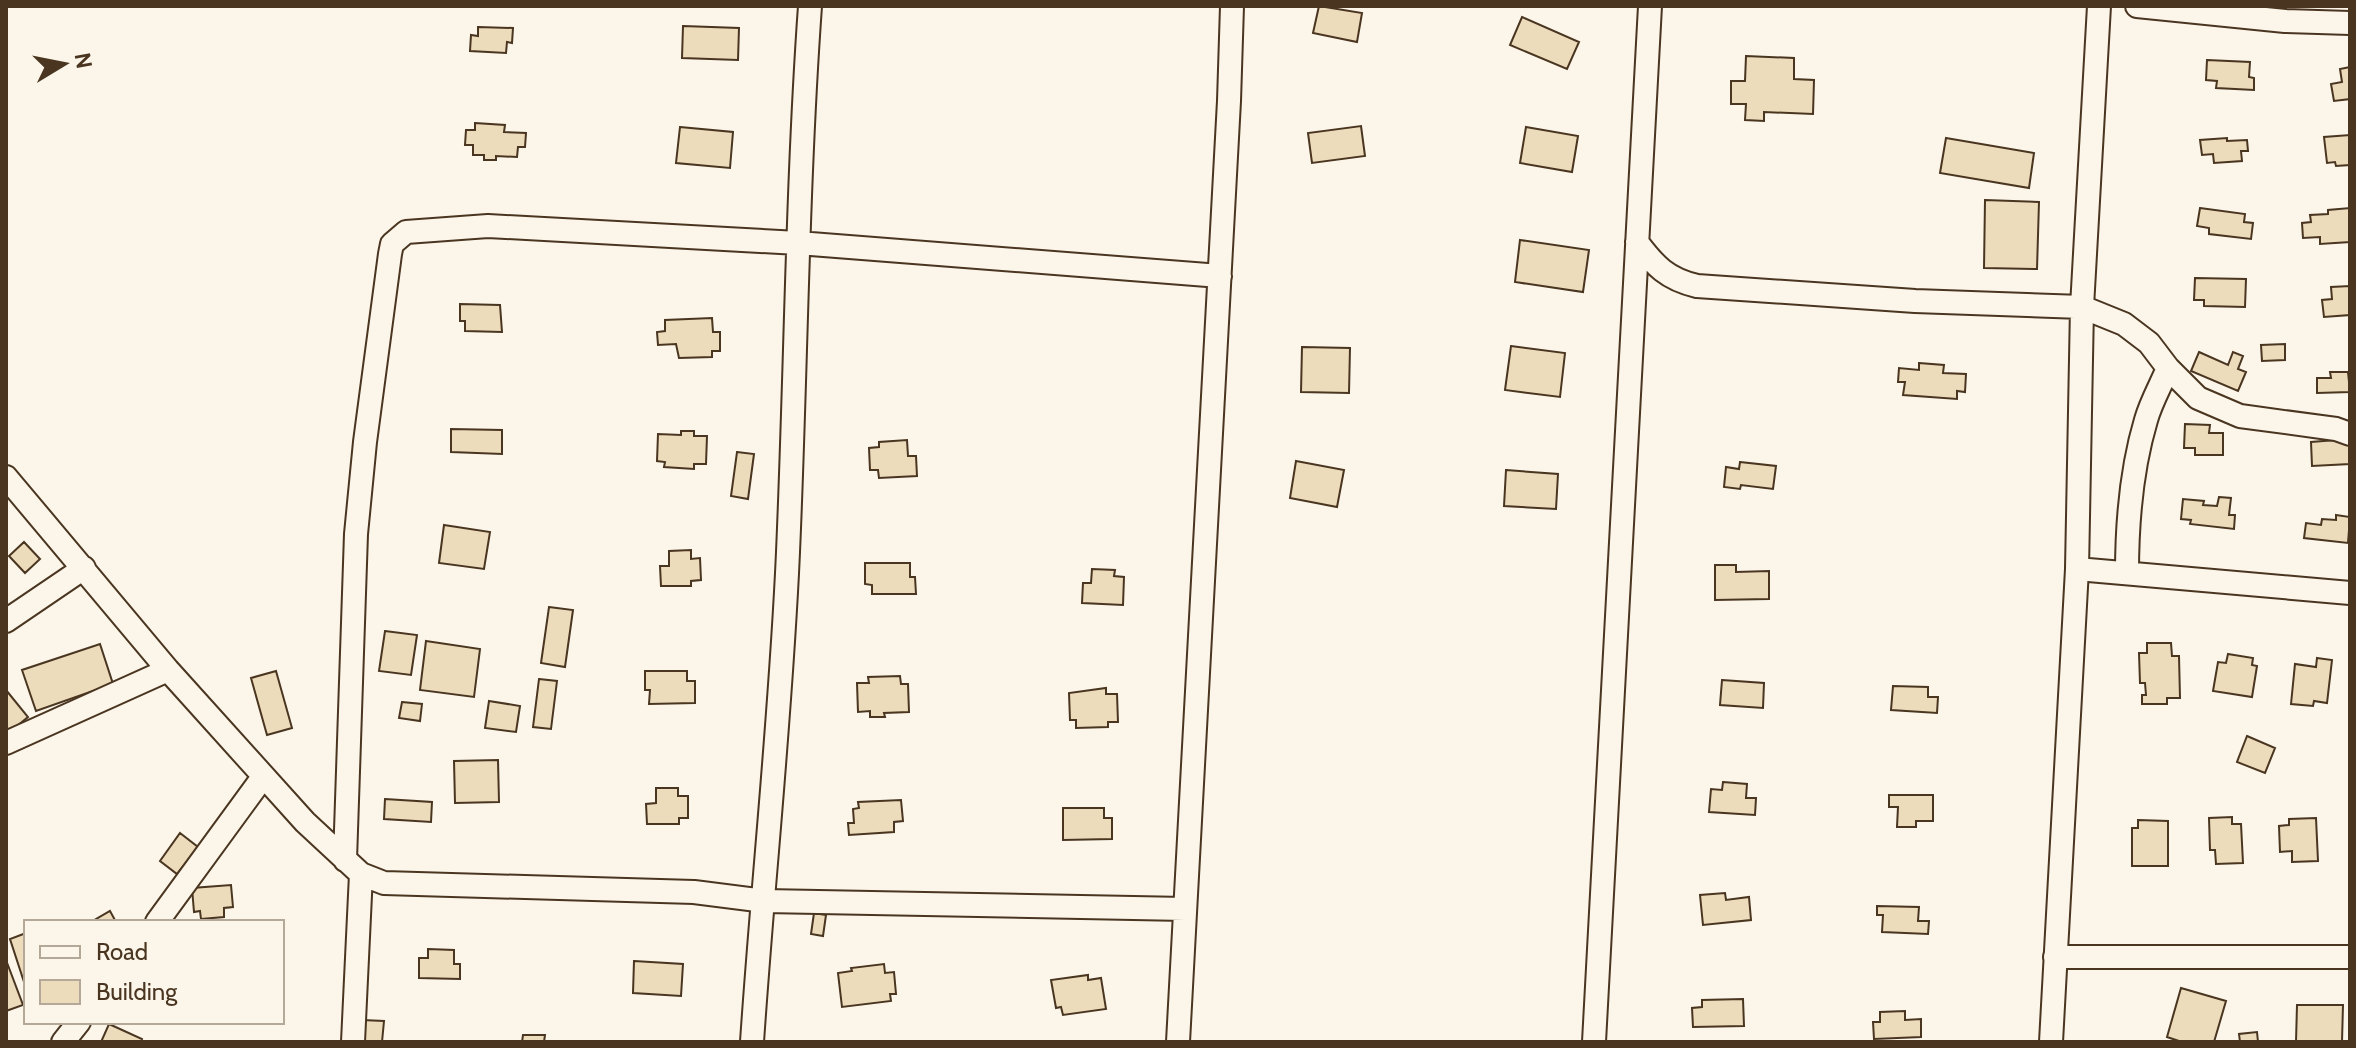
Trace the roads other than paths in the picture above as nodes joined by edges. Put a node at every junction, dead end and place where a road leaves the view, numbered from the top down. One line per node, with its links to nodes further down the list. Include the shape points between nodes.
1 (810, 6): 8 (street)
2 (1232, 6): 9 (street)
3 (1650, 6): 7 (street)
4 (2099, 6): 10 (street)
5 (2137, 6): 6 (street)
6 (2350, 23)
7 (1637, 242): 10 (street, via 1673,280 1697,286); 33 (street)
8 (798, 243): 9 (street); 22 (street, via 488,226 420,229 392,244 356,534); 23 (street, via 788,554)
9 (1220, 276): 24 (street)
10 (2082, 307): 11 (street, via 2124,324 2149,343); 15 (street)
11 (2168, 368): 12 (street, via 2198,398 2240,416); 16 (street, via 2146,417 2136,463 2127,522)
12 (2350, 434)
13 (6, 477): 14 (street)
14 (84, 568): 18 (street); 19 (street)
15 (2077, 569): 16 (street); 26 (street)
16 (2127, 573): 17 (street)
17 (2350, 593)
18 (6, 621)
19 (168, 670): 20 (street); 21 (street)
20 (6, 743)
21 (263, 777): 22 (street); 25 (street)
22 (353, 867): 23 (street, via 384,883 694,892); 30 (street)
23 (765, 901): 24 (street); 31 (street)
24 (1185, 909): 32 (street)
25 (158, 920)
26 (2055, 957): 27 (street); 34 (street)
27 (2350, 957)
28 (77, 1024): 29 (street)
29 (63, 1042)
30 (353, 1042)
31 (752, 1042)
32 (1178, 1042)
33 (1594, 1042)
34 (2051, 1042)

